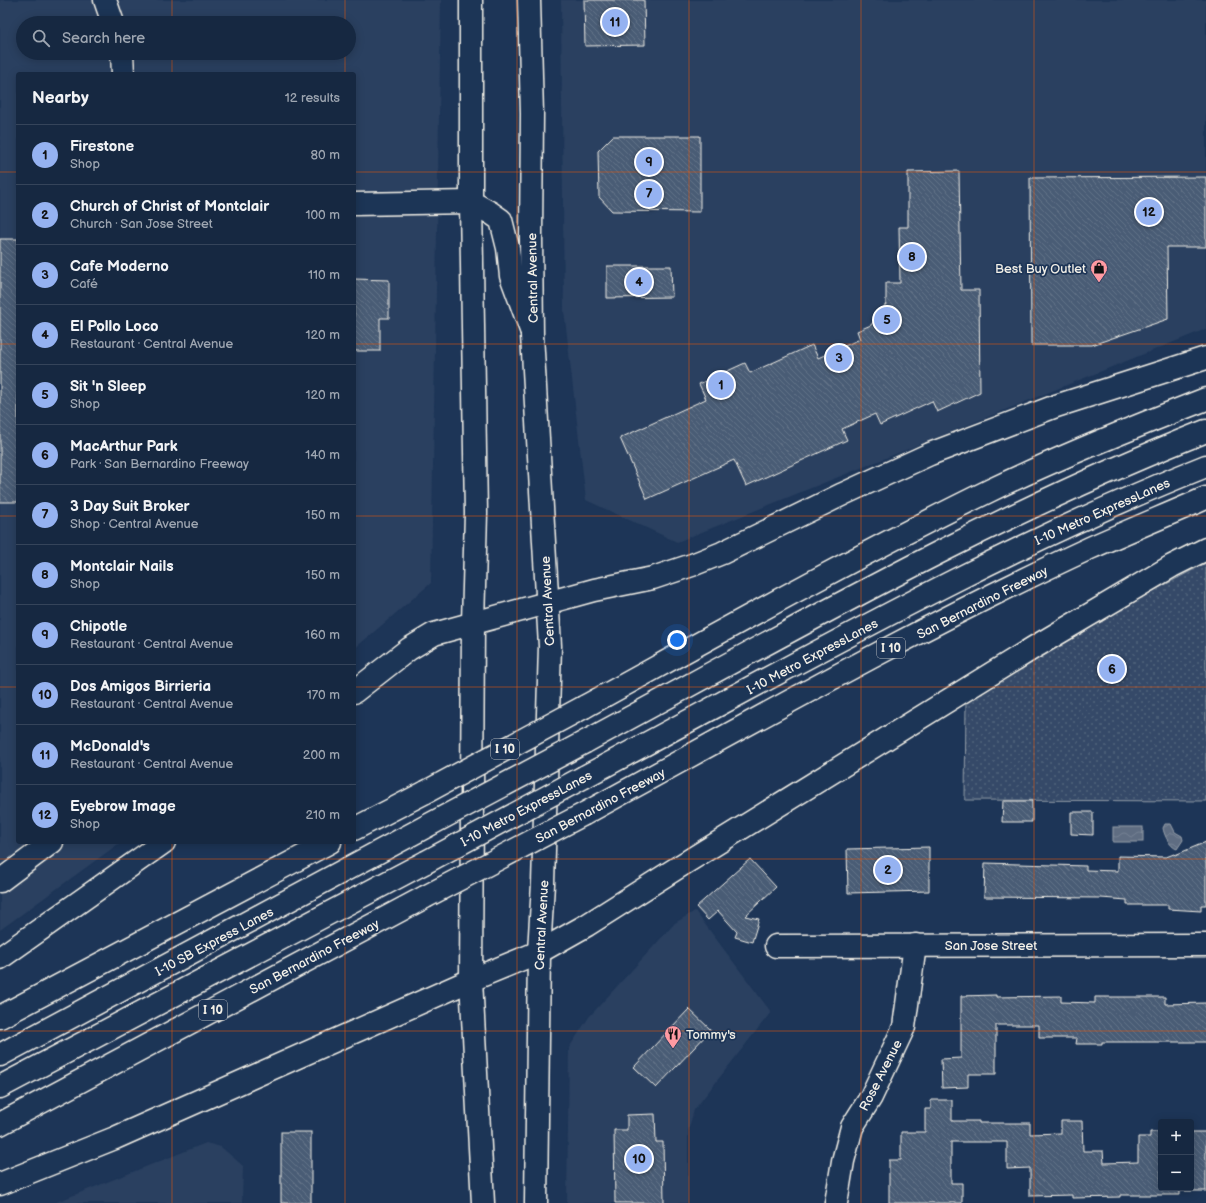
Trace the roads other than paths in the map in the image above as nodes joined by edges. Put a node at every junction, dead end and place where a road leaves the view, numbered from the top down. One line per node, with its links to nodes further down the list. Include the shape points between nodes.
1 (105, 0): 4 (main road)
2 (471, 0): 7 (main road)
3 (529, 0): 9 (main road, Central Avenue)
4 (111, 16)
5 (122, 60): 6 (main road)
6 (123, 72)
7 (471, 202): 8 (main road); 9 (main road, via 501,220 511,276); 17 (main road, via 476,513)
8 (356, 204)
9 (532, 335): 16 (main road, Central Avenue)
10 (1206, 358): 16 (main road, via 1056,406 930,454 692,565 653,578)
11 (1206, 399): 19 (main road, I 10, bridge, via 1121,432 992,490 856,558)
12 (1206, 431): 31 (main road, I-10 SB Express Lanes, bridge, via 1046,499 932,555)
13 (1206, 466): 32 (main road, I-10 Metro ExpressLanes, bridge, via 1129,497 1013,551)
14 (1206, 498): 33 (main road, San Bernardino Freeway / I 10, bridge, via 1090,548 842,674)
15 (1206, 549): 27 (main road, via 1172,566 1033,648 587,926)
16 (547, 603): 17 (main road); 27 (main road, Central Avenue, via 550,646)
17 (473, 623): 18 (main road, via 434,634 409,649); 29 (main road)
18 (356, 690)
19 (356, 828)
20 (49, 844): 23 (main road)
21 (161, 844): 28 (main road)
22 (326, 844): 30 (main road)
23 (0, 881)
24 (915, 944): 25 (main road, San Jose Street); 26 (main road, San Jose Street); 37 (main road, Rose Avenue, via 904,1028 871,1097 852,1127)
25 (1206, 944)
26 (776, 946)
27 (539, 952): 29 (main road); 36 (main road, Central Avenue)
28 (0, 958)
29 (471, 980): 34 (main road, via 115,1138); 35 (main road)
30 (0, 1017)
31 (0, 1055)
32 (0, 1087)
33 (0, 1124)
34 (0, 1184)
35 (483, 1203)
36 (536, 1203)
37 (836, 1203)

